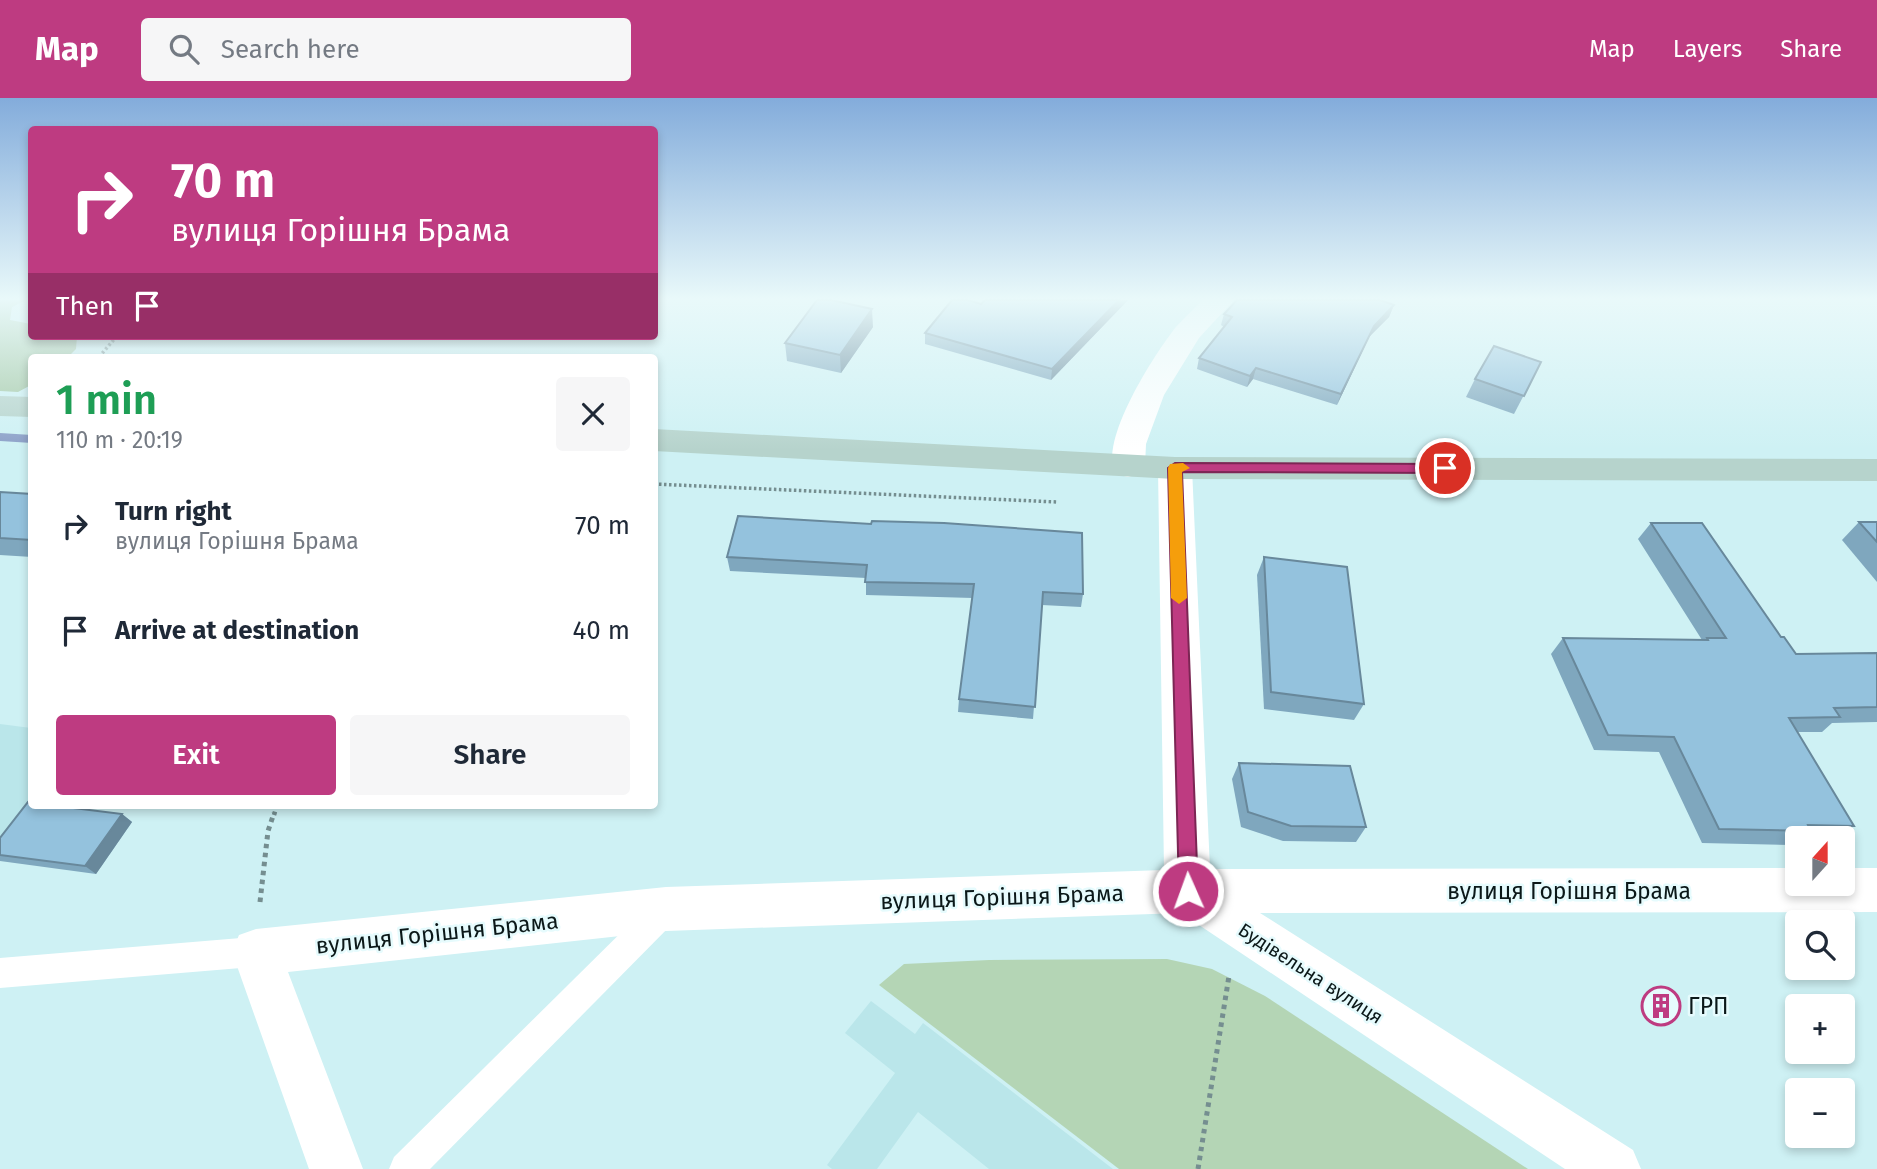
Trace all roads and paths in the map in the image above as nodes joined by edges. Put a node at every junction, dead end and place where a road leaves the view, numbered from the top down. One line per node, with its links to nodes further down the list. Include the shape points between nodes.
1 (1176, 350): 5 (street, via 1148,395 1130,444)
2 (0, 405): 3 (street)
3 (28, 407)
4 (658, 440): 5 (street)
5 (1128, 466): 6 (street)
6 (1175, 468): 7 (street); 10 (street)
7 (1877, 470)
8 (276, 809): 13 (path, via 268,831)
9 (1877, 890): 10 (street, вулиця Горішня Брама)
10 (1188, 891): 11 (street, вулиця Горішня Брама); 12 (street, Будівельна вулиця)
11 (666, 909): 13 (lane); 16 (lane)
12 (1234, 923): 17 (path); 18 (street, Будівельна вулиця)
13 (256, 952): 14 (lane); 15 (lane)
14 (0, 973)
15 (336, 1169)
16 (406, 1169)
17 (1198, 1169)
18 (1614, 1169)

